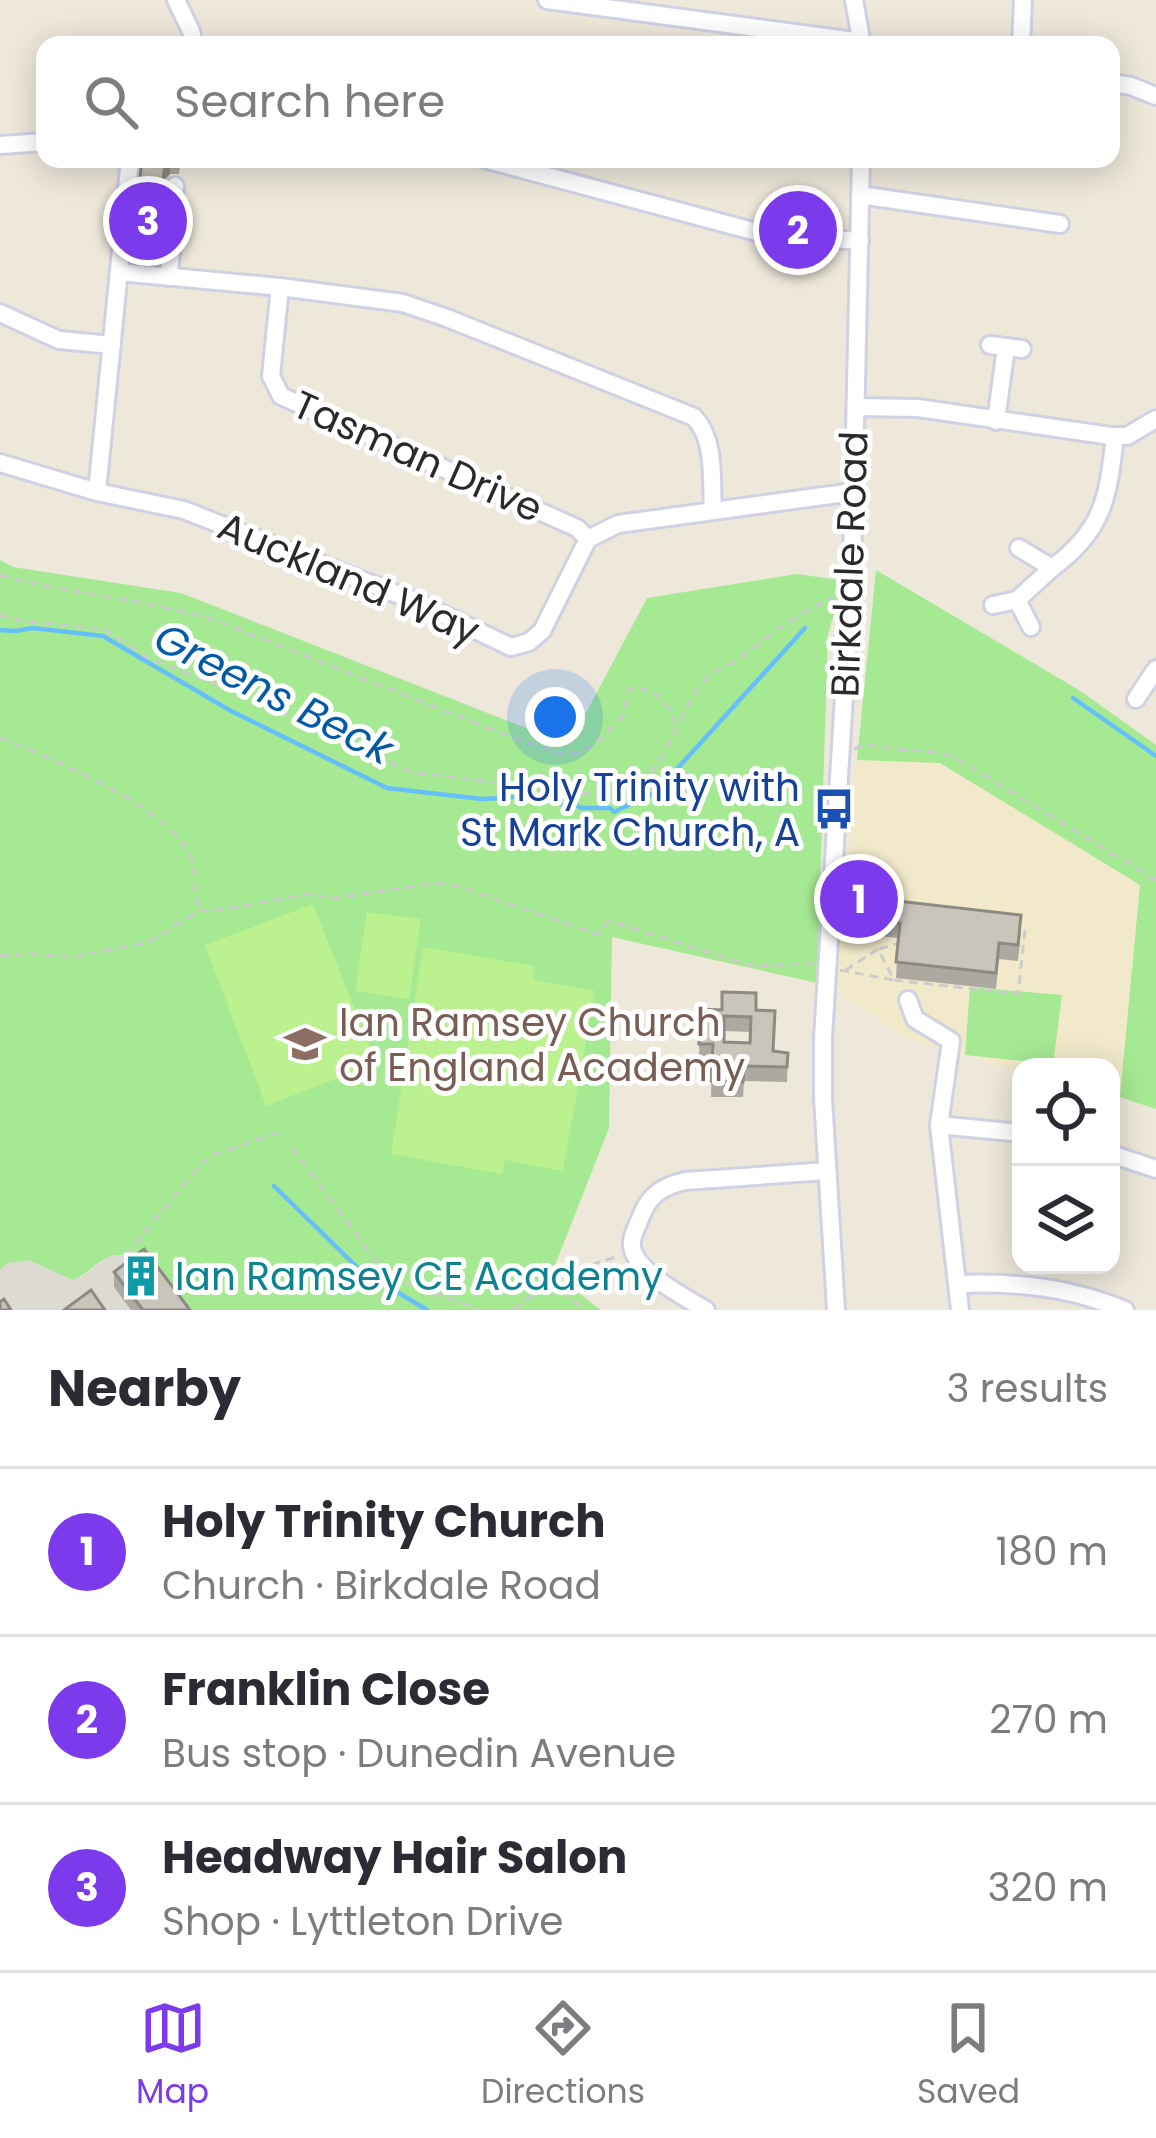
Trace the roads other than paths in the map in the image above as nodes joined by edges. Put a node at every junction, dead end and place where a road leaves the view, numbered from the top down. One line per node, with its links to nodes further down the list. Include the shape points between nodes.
1 (176, 0): 5 (street)
2 (547, 0): 6 (street)
3 (854, 0): 7 (street)
4 (1023, 0): 8 (street)
5 (190, 36)
6 (805, 36)
7 (861, 36)
8 (1021, 36)
9 (1120, 84): 10 (street)
10 (1156, 96)
11 (36, 143): 12 (street)
12 (0, 145)
13 (129, 168): 20 (street)
14 (518, 168): 19 (street, via 764,234)
15 (861, 168): 17 (street, Birkdale Road)
16 (175, 186): 21 (street)
17 (860, 195): 18 (street); 19 (street, Birkdale Road)
18 (1060, 224)
19 (860, 242): 26 (street, Birkdale Road)
20 (119, 272): 21 (street); 24 (street)
21 (169, 277): 22 (street)
22 (280, 287): 33 (street, via 403,303 694,417 708,440); 34 (street, Tasman Drive, via 271,376 280,396)
23 (0, 313): 24 (street, via 59,340)
24 (112, 345): 31 (street)
25 (1006, 347): 28 (street)
26 (856, 407): 28 (street); 32 (street, Birkdale Road)
27 (1156, 419): 29 (street)
28 (996, 421): 29 (street)
29 (1115, 436): 36 (street, via 1096,520)
30 (0, 463): 31 (street, Auckland Way)
31 (97, 492): 34 (street, Auckland Way, via 184,510 511,647 542,631)
32 (854, 492): 33 (street); 47 (street, Birkdale Road, via 823,1038)
33 (713, 510): 34 (street, via 618,524)
34 (588, 539)
35 (1019, 548): 36 (street)
36 (1052, 568): 37 (street)
37 (1017, 600): 38 (street); 39 (street)
38 (993, 605)
39 (1031, 627)
40 (1156, 669): 41 (street)
41 (1136, 699)
42 (908, 1000): 43 (street, via 915,1019 949,1038)
43 (940, 1125): 44 (street); 48 (street)
44 (1012, 1132)
45 (1120, 1157): 46 (street)
46 (1156, 1169)
47 (827, 1171): 49 (street, via 685,1181 655,1193 633,1253 644,1269); 50 (street, Birkdale Road)
48 (959, 1283): 51 (street); 52 (street, via 1047,1286)
49 (714, 1308)
50 (836, 1310)
51 (960, 1310)
52 (1125, 1310)

